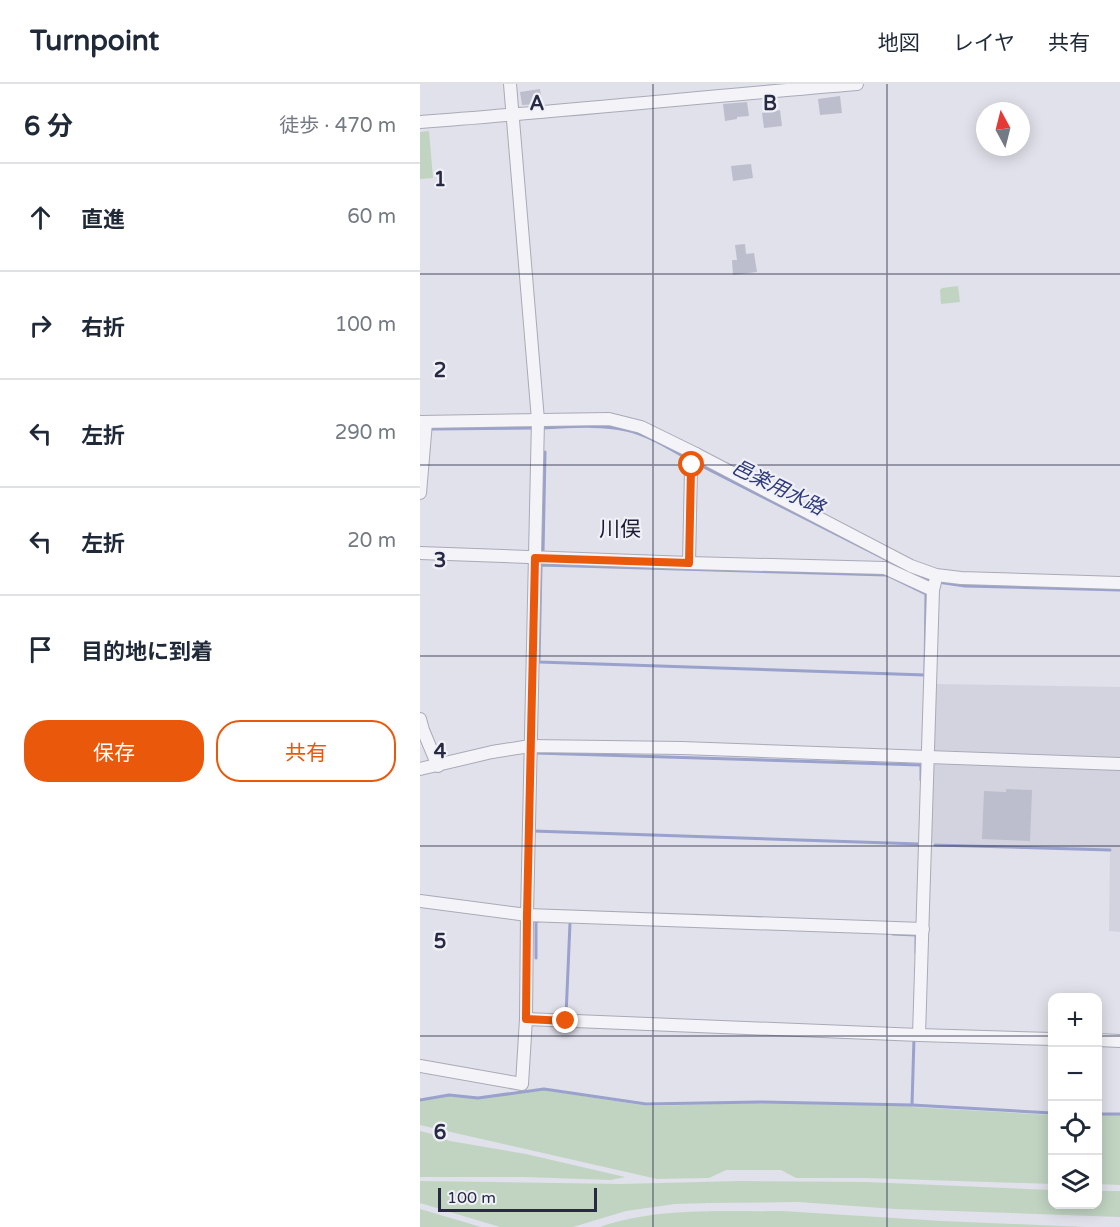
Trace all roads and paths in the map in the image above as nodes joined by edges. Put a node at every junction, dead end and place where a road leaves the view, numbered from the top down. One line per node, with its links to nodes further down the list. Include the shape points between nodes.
1 (510, 84): 3 (street)
2 (857, 84): 3 (street)
3 (513, 115): 4 (street); 5 (street)
4 (420, 123)
5 (538, 420): 6 (street); 7 (street, via 609,419 641,427); 10 (street)
6 (423, 422): 8 (street)
7 (696, 454): 11 (street, via 691,469); 12 (street, via 911,566)
8 (420, 493)
9 (420, 553): 10 (street)
10 (535, 558): 11 (street); 16 (street)
11 (689, 563): 14 (street, via 885,568)
12 (936, 574): 13 (street); 14 (street)
13 (1120, 583)
14 (933, 590): 17 (street)
15 (420, 719): 19 (street)
16 (530, 746): 17 (street); 19 (street); 22 (street)
17 (928, 758): 18 (street); 23 (street)
18 (1120, 764)
19 (438, 766): 20 (street)
20 (420, 769)
21 (420, 901): 22 (street)
22 (527, 915): 23 (street); 24 (street)
23 (922, 929): 25 (street)
24 (526, 1019): 25 (street); 29 (street, via 522,1084)
25 (919, 1035): 26 (street)
26 (1048, 1039)
27 (1102, 1040): 28 (street)
28 (1120, 1041)
29 (420, 1066)

